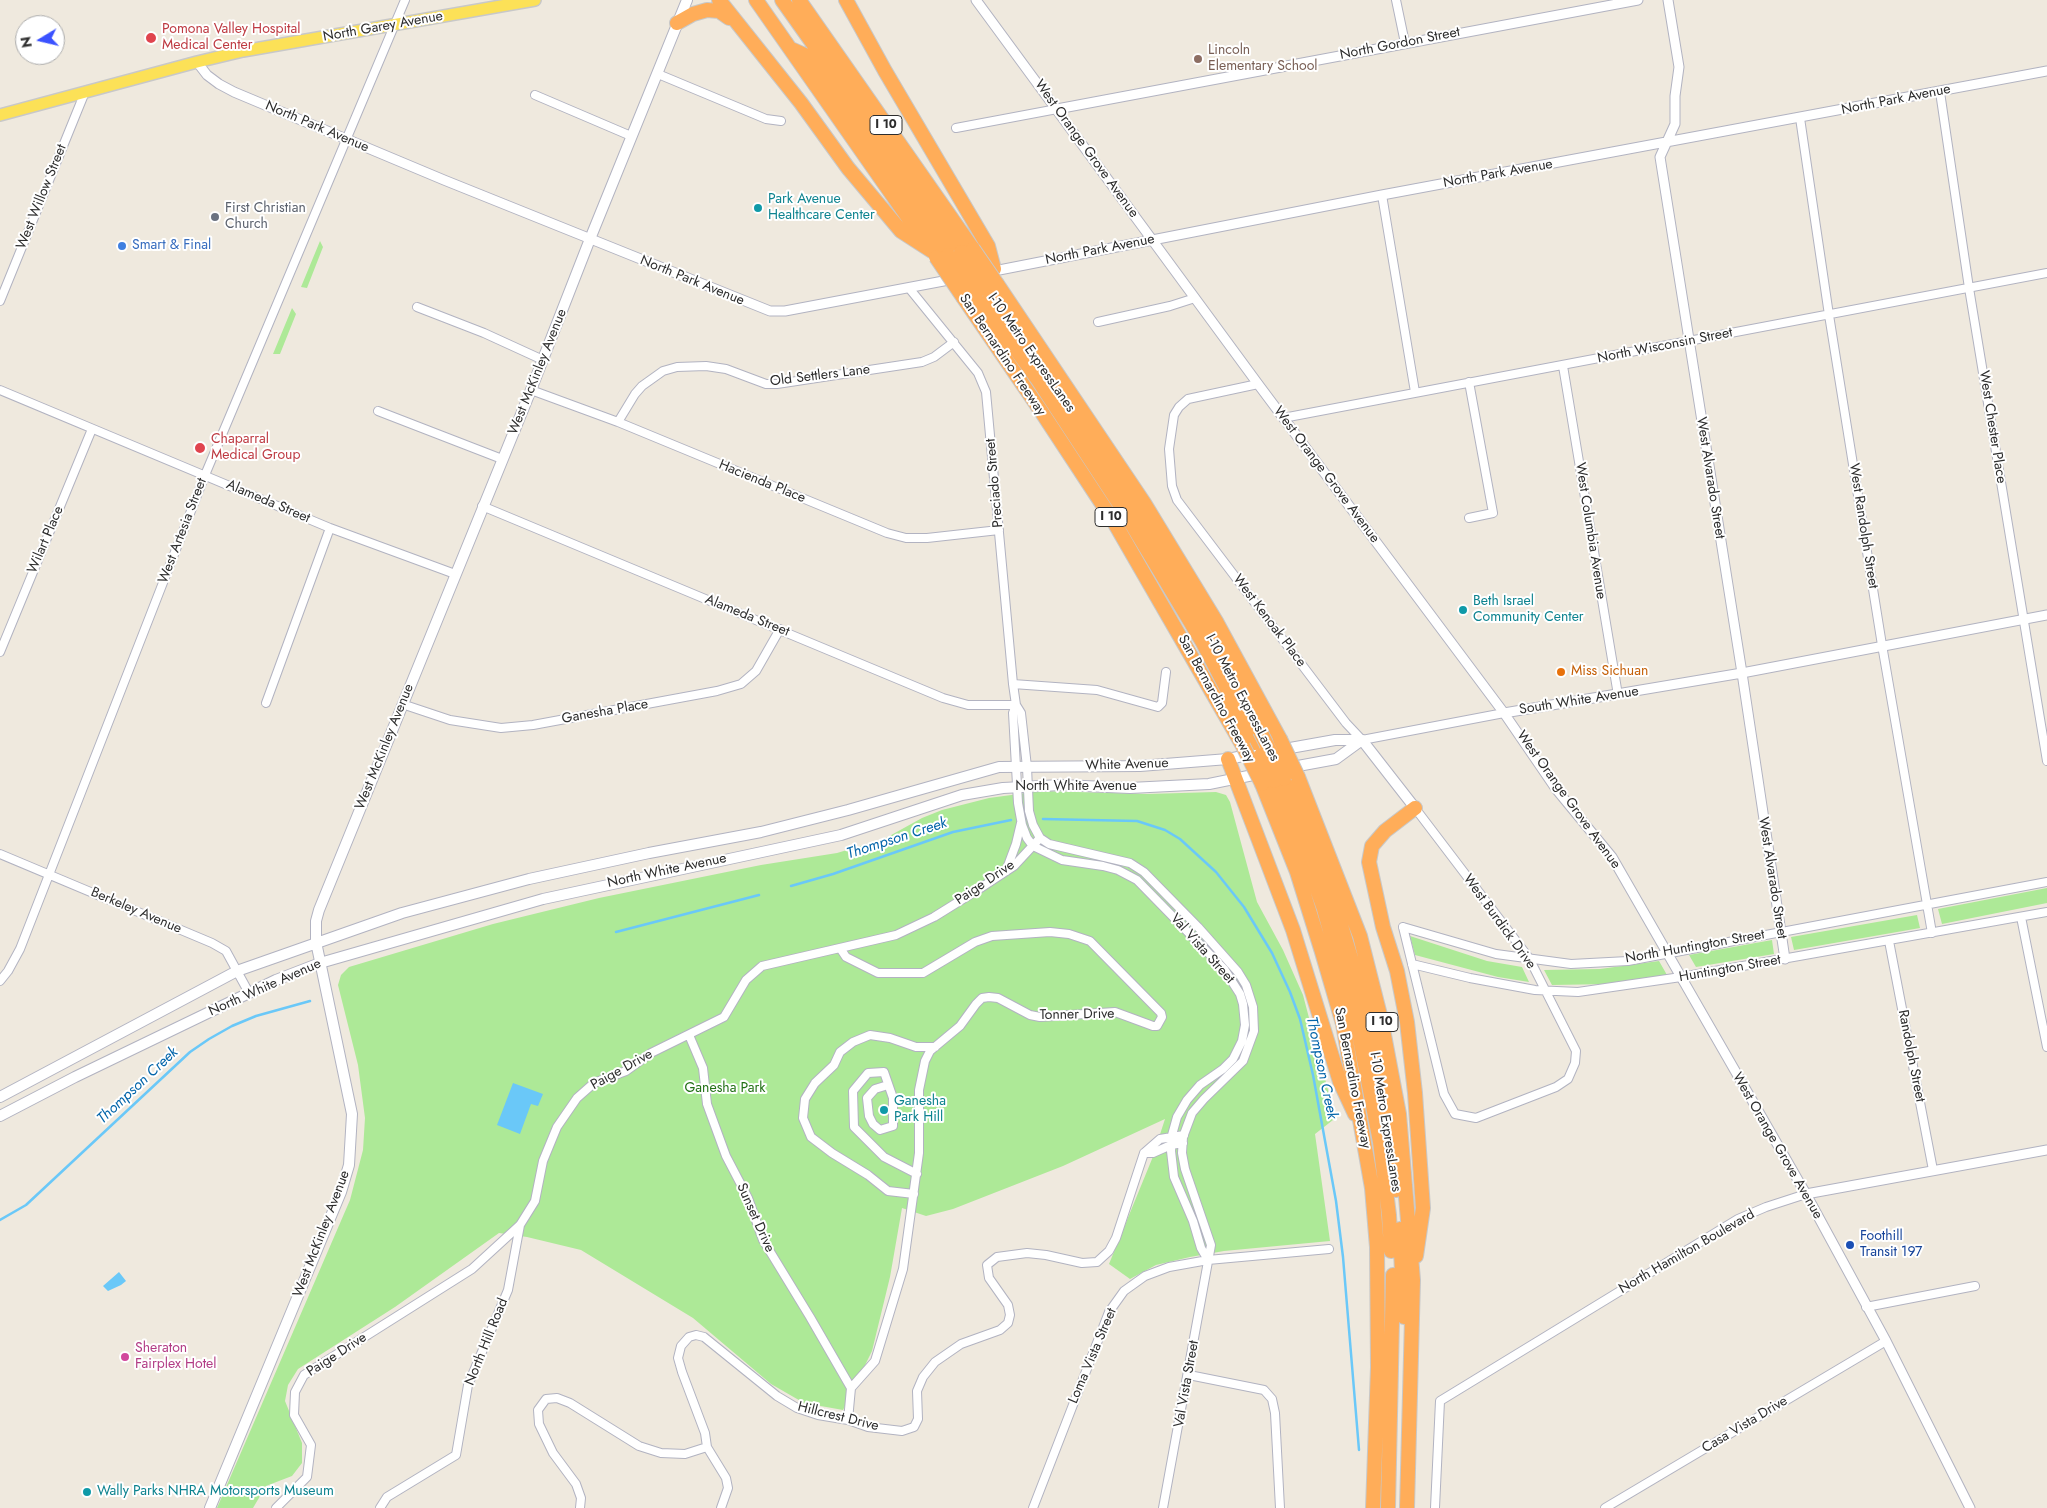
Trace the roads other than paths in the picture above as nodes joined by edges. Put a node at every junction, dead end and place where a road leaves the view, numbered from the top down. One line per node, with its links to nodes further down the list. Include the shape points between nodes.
1 (405, 0): 15 (street, West Artesia Street)
2 (535, 0): 15 (main road, North Garey Avenue)
3 (687, 0): 14 (main road, West McKinley Avenue)
4 (719, 0): 13 (highway)
5 (756, 0): 34 (highway, via 790,49 809,57)
6 (782, 0): 34 (highway)
7 (799, 0): 34 (highway, San Bernardino Freeway / I 10)
8 (846, 0): 38 (highway, via 988,246)
9 (976, 0): 23 (street, West Orange Grove Avenue)
10 (1396, 0): 16 (street)
11 (1638, 0): 16 (street, North Gordon Street)
12 (1668, 0): 30 (street, West Alvarado Street, via 1679,67 1675,124)
13 (734, 21): 14 (highway, via 712,10 700,11); 34 (highway, via 901,232)
14 (678, 23): 19 (main road, West McKinley Avenue)
15 (395, 25): 17 (main road, North Garey Avenue); 29 (street, West Artesia Street)
16 (1405, 44): 23 (street, North Gordon Street)
17 (197, 62): 20 (main road, North Garey Avenue); 29 (street, North Park Avenue, via 219,84)
18 (2047, 71): 21 (street, North Park Avenue)
19 (658, 74): 26 (street, via 766,119); 28 (main road, West McKinley Avenue)
20 (84, 92): 24 (main road, North Garey Avenue); 40 (street, West Willow Street)
21 (1940, 92): 25 (street, North Park Avenue); 37 (street, West Chester Place)
22 (535, 95): 28 (street)
23 (1057, 109): 27 (street, North Gordon Street); 33 (street, West Orange Grove Avenue)
24 (0, 115)
25 (1800, 118): 30 (street, North Park Avenue); 42 (street, West Randolph Street)
26 (781, 121)
27 (956, 128)
28 (631, 136): 32 (main road, West McKinley Avenue)
29 (348, 140): 32 (street, North Park Avenue); 58 (street, West Artesia Street)
30 (1666, 143): 31 (street, North Park Avenue); 45 (street, West Alvarado Street, via 1660,157)
31 (1382, 195): 33 (street, North Park Avenue); 52 (street)
32 (590, 239): 36 (street, North Park Avenue, via 770,311 786,311); 46 (main road, West McKinley Avenue)
33 (1152, 240): 36 (street, North Park Avenue); 39 (street, West Orange Grove Avenue)
34 (950, 253): 38 (highway, San Bernardino Freeway / I 10, bridge); 38 (highway, San Bernardino Freeway / I 10, bridge)
35 (2047, 273): 37 (street, North Wisconsin Street)
36 (909, 288): 44 (street, Preciado Street)
37 (1969, 288): 42 (street, North Wisconsin Street); 65 (street, West Chester Place)
38 (985, 291): 77 (highway, San Bernardino Freeway / I 10, via 1041,411); 77 (highway, I-10 Metro ExpressLanes, via 1083,428 1151,536 1242,695); 83 (highway, San Bernardino Freeway / I 10, bridge, via 1144,503 1217,623 1280,739)
39 (1195, 298): 43 (street); 49 (street, West Orange Grove Avenue)
40 (0, 301)
41 (417, 307): 46 (street)
42 (1829, 315): 45 (street, North Wisconsin Street); 67 (street, West Randolph Street)
43 (1098, 322)
44 (954, 342): 55 (street, Old Settlers Lane, via 922,362 777,384 766,384 726,369 706,366 663,371 642,386); 62 (street, Preciado Street, via 978,373 986,392)
45 (1688, 342): 47 (street, North Wisconsin Street); 70 (street, West Alvarado Street)
46 (543, 360): 51 (main road, West McKinley Avenue)
47 (1563, 366): 48 (street, North Wisconsin Street); 72 (street, West Columbia Avenue)
48 (1468, 382): 52 (street, North Wisconsin Street); 60 (street, via 1493,513)
49 (1258, 384): 54 (street, West Orange Grove Avenue); 78 (street, West Kenoak Place, via 1188,399 1179,406 1174,415 1169,449 1172,486 1178,500)
50 (0, 390): 56 (street, Alameda Street)
51 (532, 390): 55 (street, Hacienda Place); 57 (main road, West McKinley Avenue)
52 (1415, 392): 54 (street, North Wisconsin Street)
53 (378, 411): 57 (street)
54 (1283, 418): 76 (street, West Orange Grove Avenue)
55 (618, 422): 62 (street, Hacienda Place, via 887,533 906,538 927,538)
56 (92, 429): 58 (street, Alameda Street); 68 (street, Wilart Place)
57 (502, 459): 59 (main road, West McKinley Avenue)
58 (205, 475): 61 (street, Alameda Street); 91 (street, West Artesia Street)
59 (482, 506): 63 (main road, West McKinley Avenue); 66 (street, Alameda Street)
60 (1469, 518)
61 (330, 528): 63 (street, Alameda Street); 73 (street)
62 (999, 530): 71 (street, Preciado Street)
63 (455, 574): 74 (main road, West McKinley Avenue)
64 (2047, 615): 65 (street, South White Avenue)
65 (2023, 619): 67 (street, South White Avenue); 80 (street, West Chester Place)
66 (780, 629): 74 (street, Ganesha Place, via 756,671 741,684 717,691 501,728 450,720); 75 (street, Alameda Street, via 943,698 968,705)
67 (1882, 645): 70 (street, South White Avenue); 93 (street, West Randolph Street)
68 (0, 652)
69 (1166, 672): 71 (street, via 1162,703 1158,707 1096,690)
70 (1742, 673): 72 (street, South White Avenue); 97 (street, West Alvarado Street)
71 (1013, 684): 75 (street, Preciado Street)
72 (1618, 695): 76 (street, South White Avenue)
73 (266, 703)
74 (402, 704): 100 (main road, West McKinley Avenue, via 319,910)
75 (1016, 705): 81 (street, Preciado Street, via 1021,713)
76 (1504, 713): 78 (street, South White Avenue); 102 (street, West Orange Grove Avenue, via 1556,789 1612,857)
77 (1253, 740): 83 (highway, San Bernardino Freeway / I 10, bridge); 83 (highway, I-10 Metro ExpressLanes, bridge)
78 (1362, 740): 79 (main road, South White Avenue, via 1335,740); 82 (main road, North White Avenue, via 1336,758); 85 (main road, West Burdick Drive)
79 (1228, 759): 81 (main road, White Avenue, via 1140,766); 82 (highway)
80 (2047, 761)
81 (1022, 767): 84 (street, Preciado Street); 100 (main road, North White Avenue, via 999,767 761,832 528,879 402,913)
82 (1236, 779): 84 (main road, North White Avenue, via 1209,784 1130,788 1061,784); 120 (highway, via 1293,930 1340,1082)
83 (1280, 780): 120 (highway, San Bernardino Freeway / I 10, via 1297,872 1343,1024); 133 (highway, San Bernardino Freeway / I 10, via 1360,936 1381,1019 1398,1114); 150 (highway, I-10 Metro ExpressLanes, via 1335,942 1359,1034 1380,1142 1393,1283); 151 (highway, I-10 Metro ExpressLanes, via 1340,919 1371,1034 1388,1124 1399,1216 1404,1318)
84 (1023, 786): 86 (street); 87 (street, via 1033,825); 105 (main road, North White Avenue, via 962,795 841,835 546,898)
85 (1415, 808): 103 (street, West Burdick Drive); 133 (highway, via 1384,831 1372,846 1368,862 1397,971 1415,1093 1423,1208)
86 (1021, 821): 88 (street); 90 (street)
87 (1040, 838): 88 (street, Paige Drive); 118 (street, Val Vista Street, via 1068,850 1136,866 1198,927 1246,985 1255,1015 1254,1031 1243,1061)
88 (1033, 846): 90 (street, Paige Drive); 117 (street, Val Vista Street, via 1062,860 1103,866 1137,880 1235,984 1243,1004 1245,1025 1242,1041 1223,1069 1200,1085)
89 (0, 854): 91 (street, Berkeley Avenue)
90 (1006, 871): 101 (street, Paige Drive, via 934,917 896,935)
91 (49, 874): 107 (street, Berkeley Avenue, via 212,943 226,951); 109 (street, West Artesia Street, via 20,949)
92 (2047, 882): 93 (street, North Huntington Street)
93 (1927, 905): 97 (street, North Huntington Street); 98 (street, West Randolph Street)
94 (2047, 912): 95 (street, Huntington Street)
95 (2021, 917): 98 (street, Huntington Street); 114 (street)
96 (1403, 927): 103 (street, North Huntington Street, via 1496,954); 106 (street, West Burdick Drive)
97 (1780, 932): 102 (street, North Huntington Street); 104 (street, West Alvarado Street)
98 (1932, 933): 99 (street, Huntington Street)
99 (1889, 941): 104 (street, Huntington Street); 126 (street, Randolph Street)
100 (316, 942): 105 (main road, West McKinley Avenue); 107 (main road, North White Avenue)
101 (840, 948): 112 (street, Paige Drive, via 762,966 746,980 724,1017); 113 (street, Tonner Drive, via 846,957 878,973 923,973 975,942 992,936 1069,934 1090,941 1162,1017 1157,1026 1115,1012 1040,1017 989,997 982,998 960,1026)
102 (1667, 953): 103 (street, North Huntington Street, via 1628,961 1571,964); 108 (street, West Orange Grove Avenue)
103 (1529, 958): 110 (street, West Burdick Drive)
104 (1784, 959): 108 (street, Huntington Street)
105 (320, 963): 111 (main road, North White Avenue); 141 (main road, West McKinley Avenue, via 352,1114 349,1165 341,1192)
106 (1412, 964): 110 (street, Huntington Street); 110 (street, West Burdick Drive, via 1444,1094 1454,1114 1476,1118 1556,1087 1568,1079 1575,1064 1576,1051)
107 (237, 971): 111 (street, Berkeley Avenue); 116 (main road, North White Avenue)
108 (1681, 977): 110 (street, Huntington Street, via 1578,992); 129 (street, West Orange Grove Avenue)
109 (0, 981)
110 (1546, 992)
111 (249, 994): 119 (main road, North White Avenue)
112 (689, 1035): 130 (street, Paige Drive, via 651,1053 626,1071 594,1083 577,1098 557,1126 543,1161 535,1201); 138 (street, Sunset Drive, via 703,1068 707,1104 763,1240)
113 (935, 1047): 127 (street, Tonner Drive, via 925,1061 919,1090); 128 (street, via 916,1047 870,1034 840,1052 834,1065 815,1083 805,1100 803,1118 811,1137 888,1191)
114 (2047, 1047)
115 (888, 1085): 115 (street, via 894,1098 893,1126 880,1130 869,1116 867,1098 875,1089); 127 (street, via 884,1072 868,1073 853,1091 854,1128 884,1157)
116 (0, 1097)
117 (1183, 1106): 118 (street); 121 (street, Val Vista Street)
118 (1192, 1113): 122 (street, Val Vista Street)
119 (0, 1116)
120 (1363, 1130): 149 (highway, San Bernardino Freeway / I 10, via 1377,1248 1378,1367)
121 (1172, 1136): 122 (street); 123 (street, Val Vista Street); 125 (street, via 1160,1139)
122 (1183, 1139): 123 (street); 132 (street, Val Vista Street, via 1185,1169 1212,1244)
123 (1171, 1145): 125 (street); 132 (street, Val Vista Street, via 1174,1176)
124 (2047, 1150): 126 (street, North Hamilton Boulevard)
125 (1144, 1153): 139 (street, Hillcrest Drive, via 1116,1238 1109,1251 1097,1262 1082,1263 1027,1253 997,1257 987,1265 988,1278 1008,1305 1008,1323 1000,1330 961,1344 935,1362 917,1391 918,1419 914,1428 902,1431 868,1427)
126 (1933, 1170): 129 (street, North Hamilton Boulevard)
127 (917, 1174): 128 (street, Tonner Drive)
128 (914, 1194): 138 (street, Tonner Drive, via 903,1269 878,1352 875,1361)
129 (1806, 1194): 135 (street, West Orange Grove Avenue); 153 (street, North Hamilton Boulevard, via 1738,1219 1440,1401)
130 (520, 1225): 142 (street, Paige Drive, via 472,1269 304,1375 295,1392 294,1415 311,1445 307,1477); 143 (street, North Hill Road, via 508,1290 468,1385 456,1455 387,1497)
131 (1328, 1249): 132 (street, Loma Vista Street)
132 (1208, 1260): 137 (street, Val Vista Street); 146 (street, Loma Vista Street, via 1169,1267 1145,1276 1124,1291 1110,1310)
133 (1413, 1280): 152 (highway, San Bernardino Freeway / I 10)
134 (1975, 1286): 135 (street)
135 (1866, 1307): 136 (street, West Orange Grove Avenue)
136 (1886, 1341): 154 (street, Casa Vista Drive); 155 (street, West Orange Grove Avenue)
137 (1189, 1375): 147 (street, Val Vista Street); 148 (street, via 1264,1390 1272,1399)
138 (851, 1388): 139 (street)
139 (848, 1420): 140 (street, Hillcrest Drive, via 797,1408 777,1396 704,1337 696,1335 689,1337 681,1346 678,1358)
140 (707, 1447): 144 (street, via 685,1454 661,1453 621,1436 570,1403 546,1398 538,1410 539,1424 553,1454 576,1484 581,1498); 145 (street, via 726,1478 728,1488)
141 (210, 1508)
142 (276, 1508)
143 (380, 1508)
144 (580, 1508)
145 (721, 1508)
146 (1033, 1508)
147 (1164, 1508)
148 (1280, 1508)
149 (1373, 1508)
150 (1388, 1508)
151 (1399, 1508)
152 (1407, 1508)
153 (1435, 1508)
154 (1605, 1508)
155 (1970, 1508)

